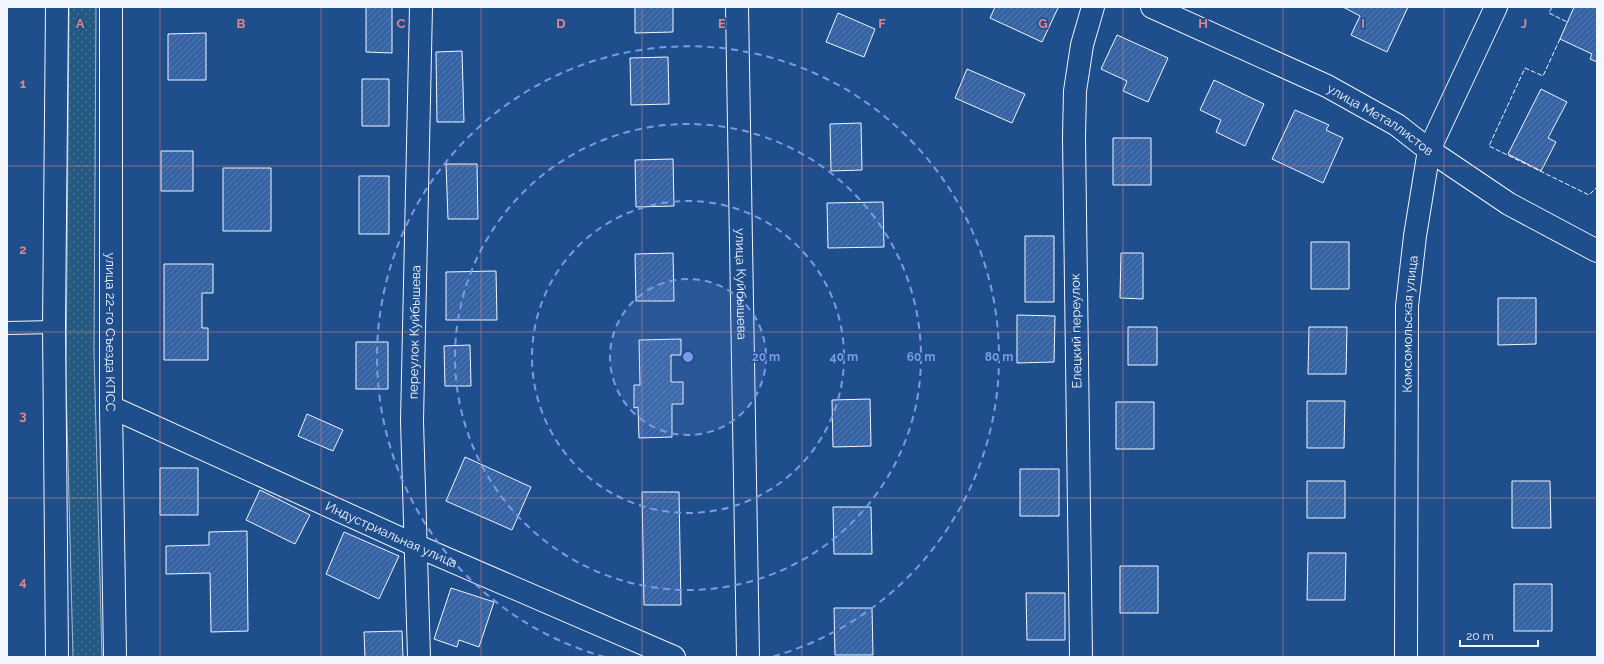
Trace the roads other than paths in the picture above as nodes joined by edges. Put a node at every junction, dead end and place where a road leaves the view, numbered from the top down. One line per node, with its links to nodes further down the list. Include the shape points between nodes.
1 (56, 7): 10 (street)
2 (111, 7): 12 (street, улица 22-го Съезда КПСС)
3 (421, 7): 13 (street, переулок Куйбышева, via 412,421)
4 (737, 7): 18 (street, улица Куйбышева)
5 (1093, 7): 19 (street, Елецкий переулок, via 1082,45 1075,91 1074,137)
6 (1152, 7): 8 (street, улица Металлистов, via 1327,86 1397,124)
7 (1496, 7): 8 (street, Комсомольская улица)
8 (1429, 150): 9 (street, улица Металлистов, via 1510,204); 20 (street, Комсомольская улица, via 1407,306)
9 (1597, 252)
10 (54, 327): 11 (lane); 14 (street)
11 (7, 328)
12 (111, 407): 13 (street, Индустриальная улица); 15 (street, улица 22-го Съезда КПСС)
13 (417, 546): 16 (street, переулок Куйбышева); 17 (street, Индустриальная улица)
14 (57, 657)
15 (115, 657)
16 (419, 657)
17 (674, 657)
18 (748, 657)
19 (1081, 657)
20 (1406, 657)

